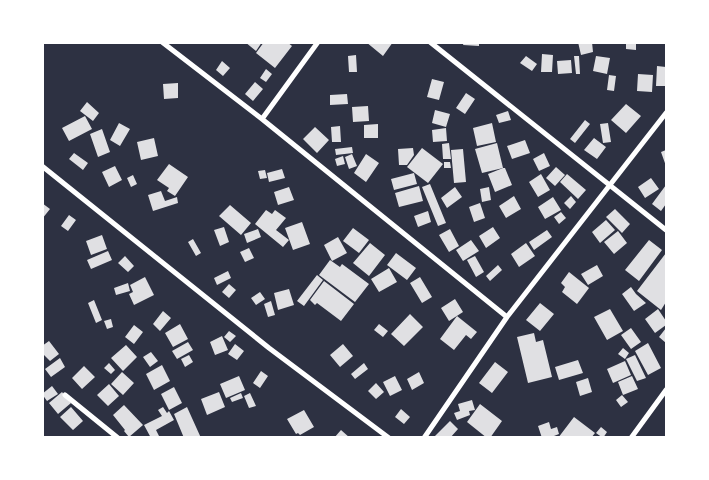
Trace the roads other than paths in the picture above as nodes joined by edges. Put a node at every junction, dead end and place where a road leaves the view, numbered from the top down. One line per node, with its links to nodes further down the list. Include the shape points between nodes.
1 (162, 42): 5 (street)
2 (318, 42): 5 (street)
3 (430, 42): 7 (street)
4 (666, 113): 7 (street)
5 (262, 119): 9 (street)
6 (42, 166): 13 (street, via 268,348)
7 (610, 185): 8 (street); 9 (street)
8 (666, 230)
9 (507, 318): 14 (street)
10 (666, 390): 15 (street)
11 (65, 395): 12 (street)
12 (118, 438)
13 (389, 438)
14 (424, 438)
15 (631, 438)

